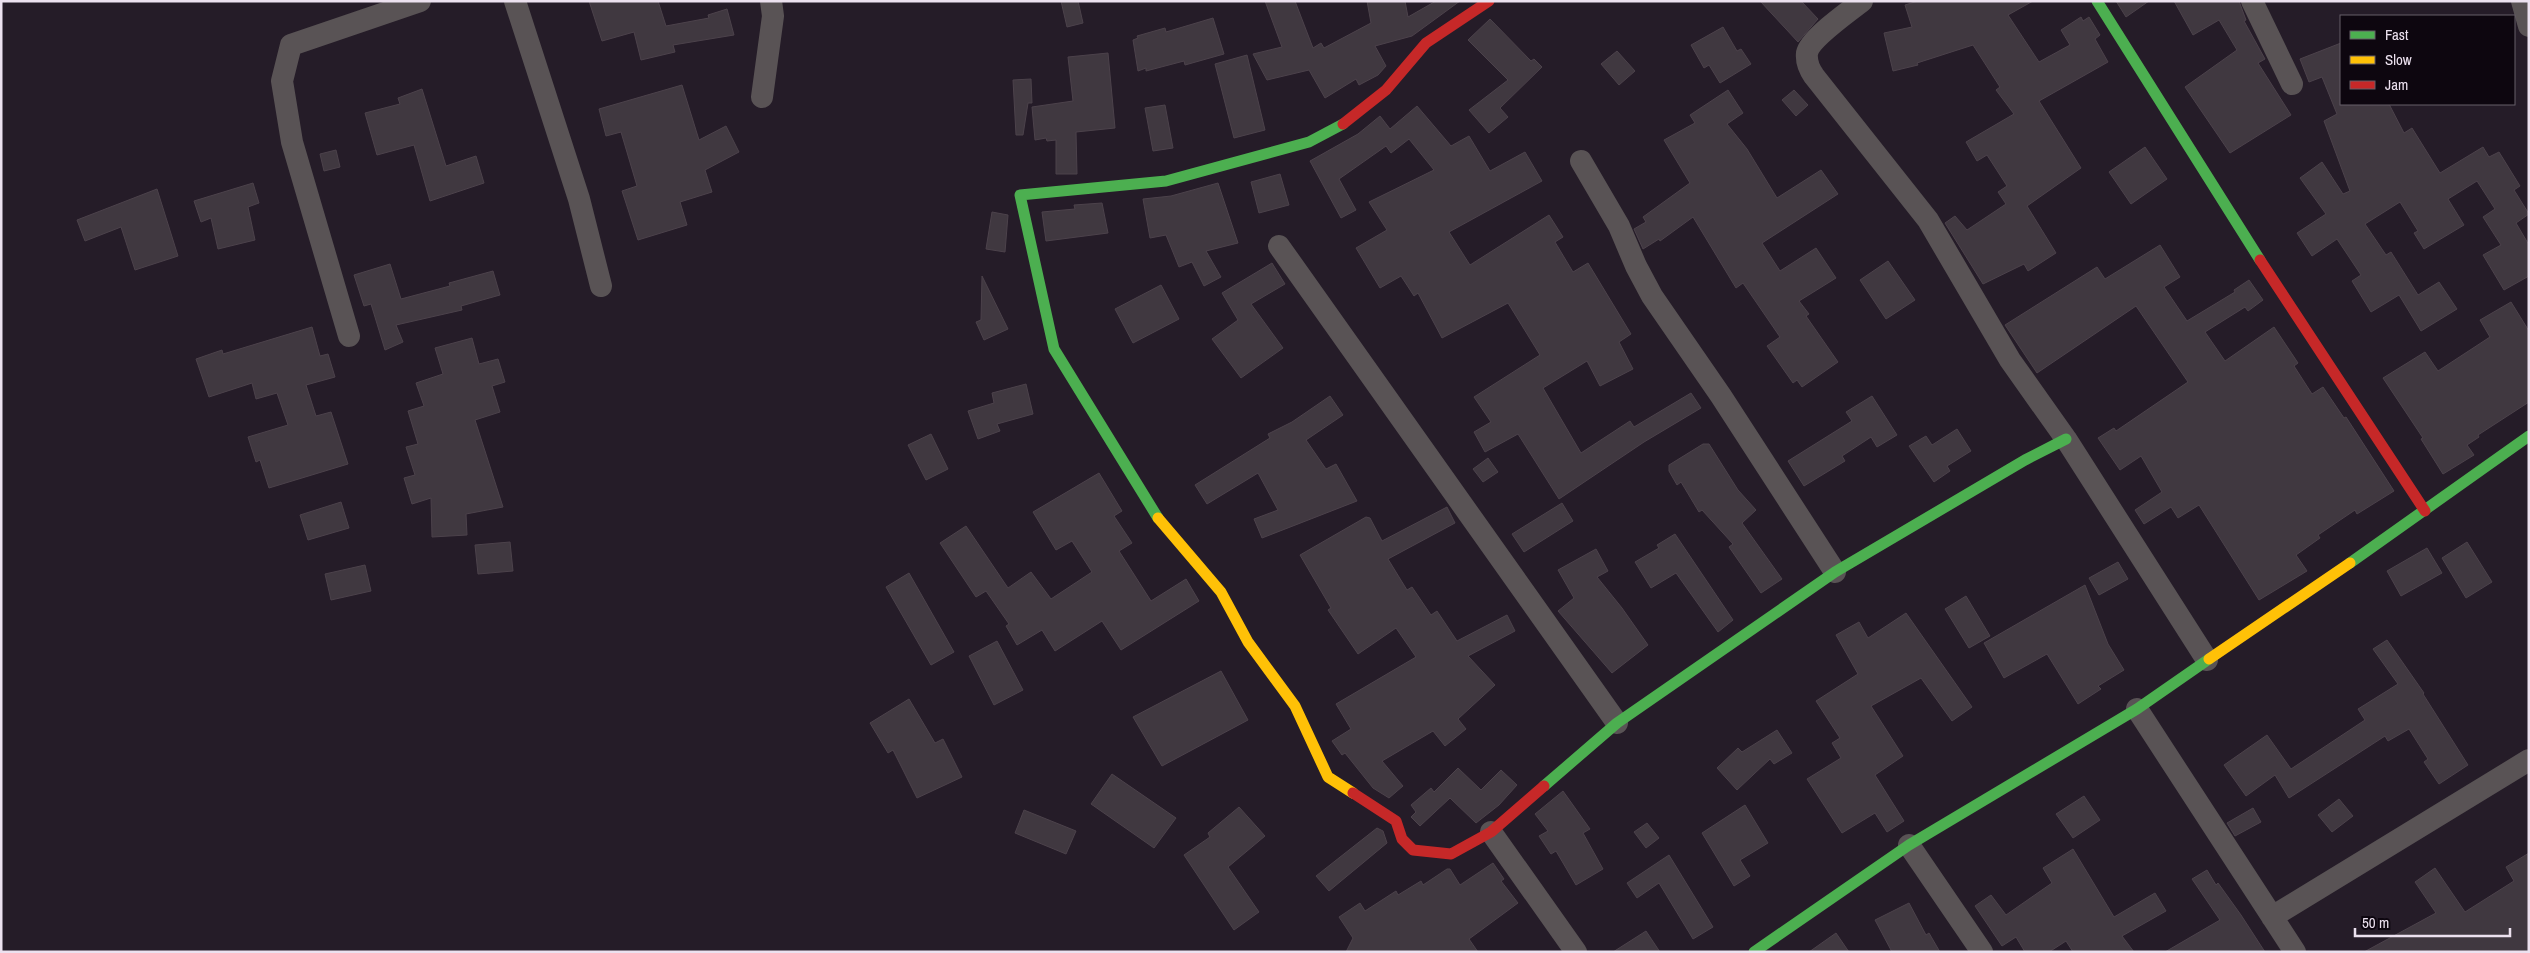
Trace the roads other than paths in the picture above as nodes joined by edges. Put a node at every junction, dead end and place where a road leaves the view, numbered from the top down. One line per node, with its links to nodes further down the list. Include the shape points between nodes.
1 (420, 1): 15 (street, via 291,45 282,81 292,142)
2 (515, 1): 14 (street, via 579,200)
3 (772, 1): 11 (street, via 773,16)
4 (1489, 1): 24 (street, via 1426,44 1386,90 1351,120 1309,142 1166,181 1020,195 1054,349 1153,512 1221,592 1248,642 1295,706 1328,777 1396,821 1402,838 1413,850 1451,854)
5 (1862, 1): 17 (street, via 1826,29 1807,51 1807,65 1928,220 2010,360)
6 (2097, 1): 18 (street, via 2254,251)
7 (2252, 1): 10 (street)
8 (2522, 1): 9 (street)
9 (2529, 26)
10 (2292, 84)
11 (762, 97)
12 (1581, 161): 19 (street, via 1619,226 1652,296 1722,396)
13 (1279, 246): 22 (street)
14 (601, 286)
15 (349, 336)
16 (2529, 436): 18 (street)
17 (2066, 439): 19 (street); 20 (street)
18 (2425, 511): 20 (street)
19 (1835, 572): 22 (street)
20 (2207, 660): 21 (street)
21 (2137, 709): 25 (street); 26 (street)
22 (1617, 723): 24 (street)
23 (2529, 760): 26 (street)
24 (1491, 832): 27 (street)
25 (1909, 845): 28 (street); 29 (street)
26 (2272, 916): 30 (street)
27 (1576, 952)
28 (1754, 952)
29 (1982, 952)
30 (2295, 952)

